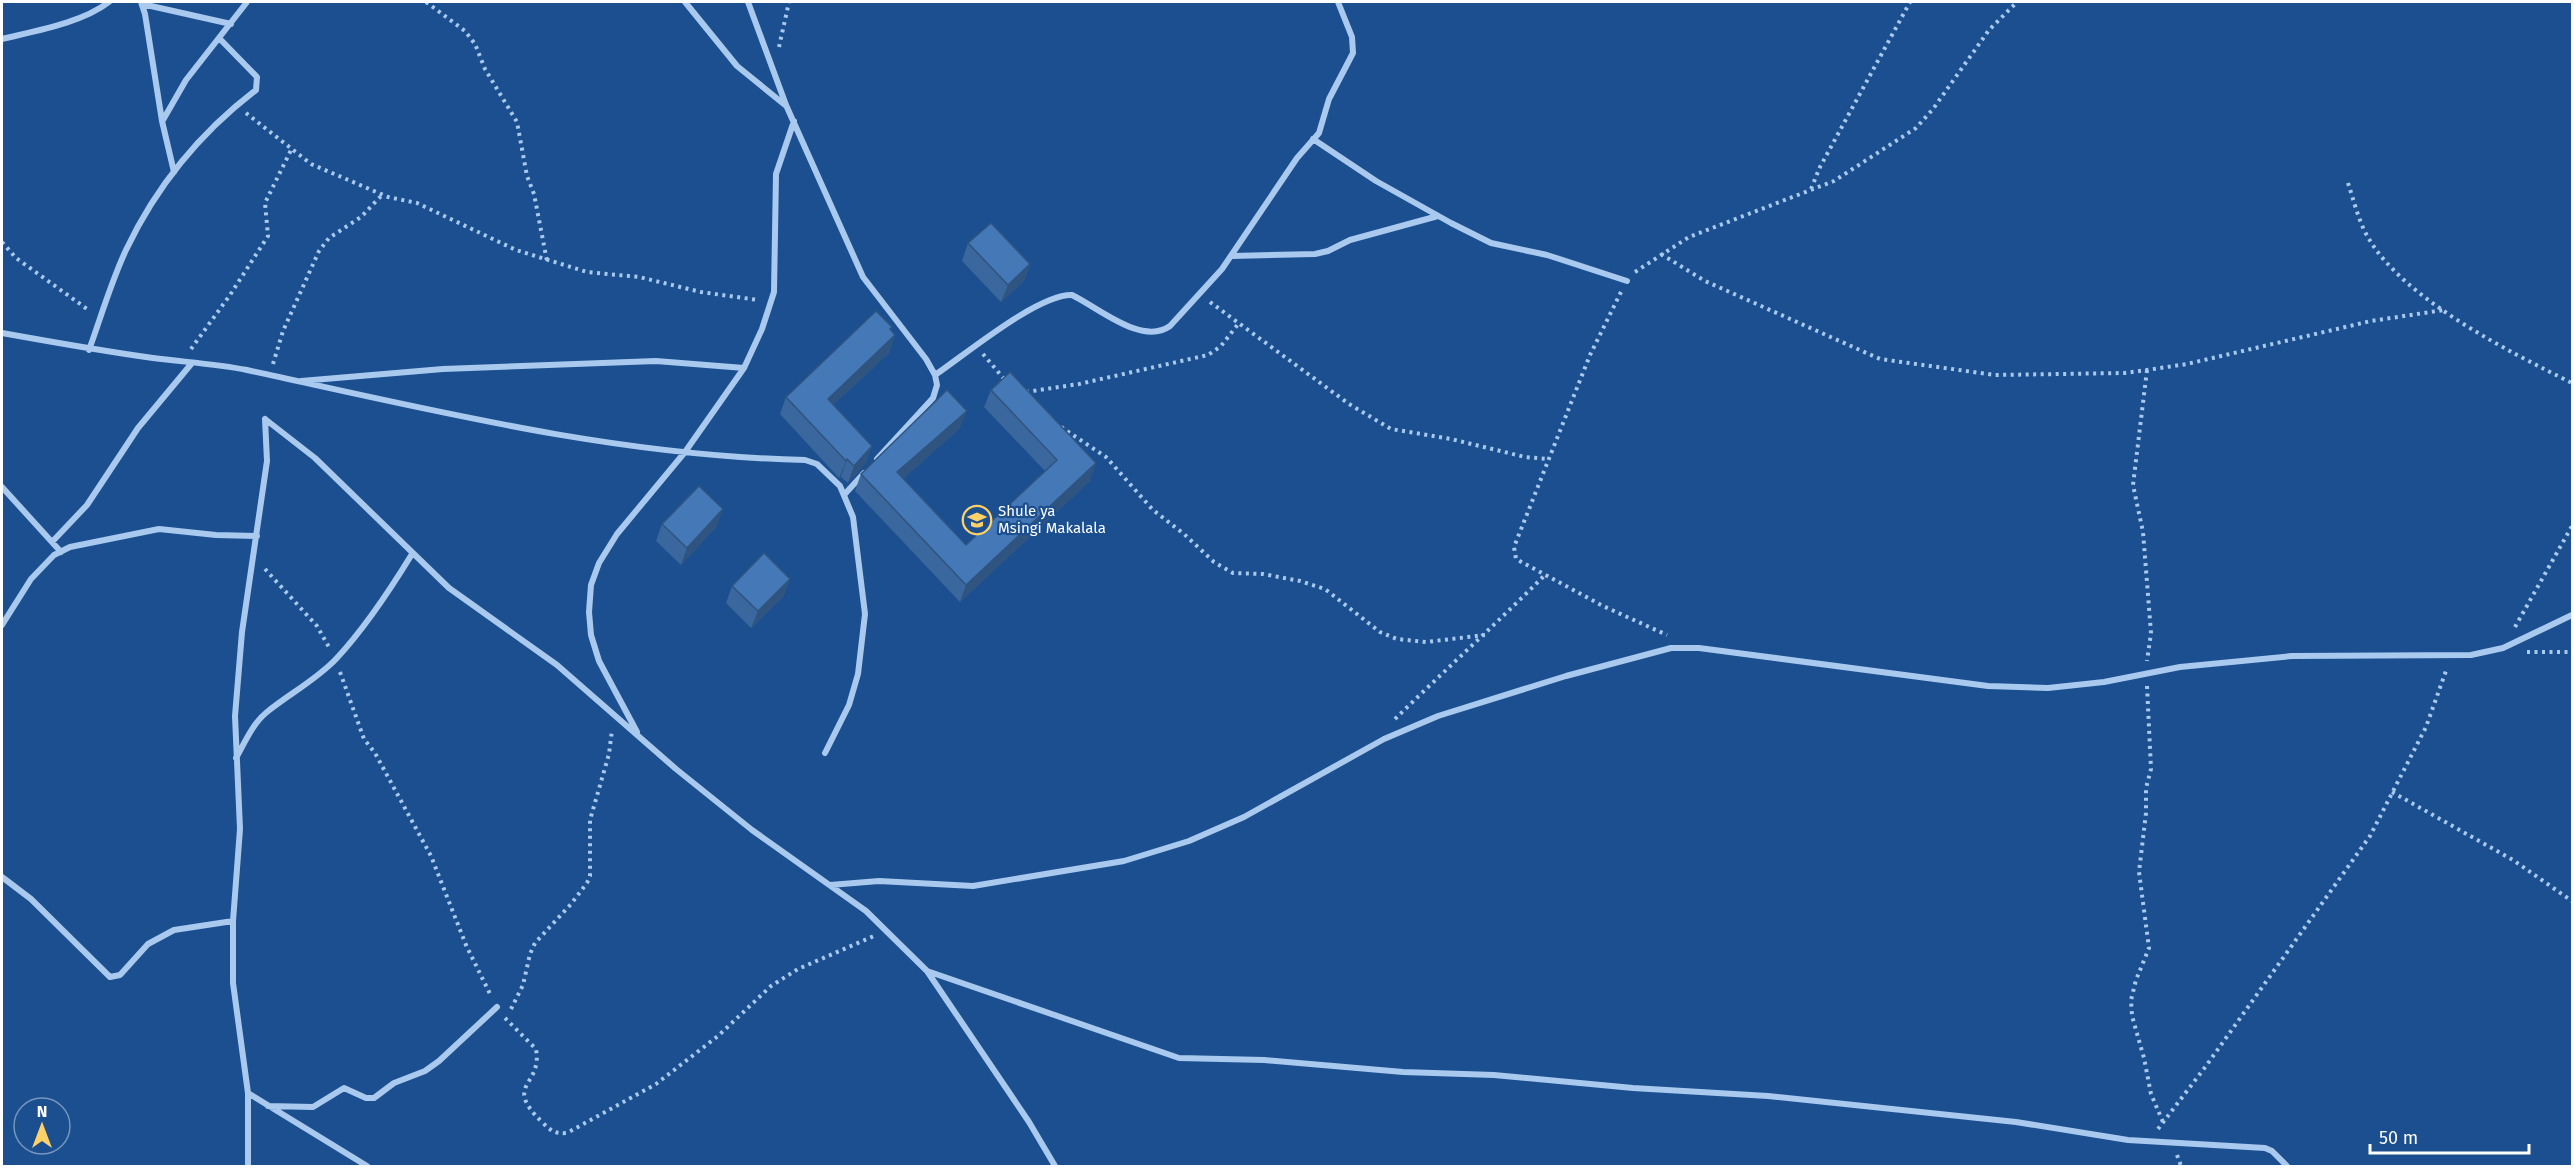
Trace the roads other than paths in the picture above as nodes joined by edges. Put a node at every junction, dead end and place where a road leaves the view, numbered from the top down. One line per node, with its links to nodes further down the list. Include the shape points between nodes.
1 (109, 2): 9 (street, via 51,27)
2 (248, 2): 7 (street)
3 (685, 2): 10 (street, via 737,66)
4 (748, 2): 10 (street)
5 (1338, 2): 13 (street, via 1352,37 1353,53)
6 (141, 3): 7 (street); 11 (street)
7 (231, 24): 8 (street)
8 (219, 38): 11 (street, via 186,80); 14 (street, via 257,77 256,90 217,122)
9 (2, 39)
10 (786, 105): 12 (street)
11 (162, 121): 14 (street)
12 (794, 121): 21 (street, via 776,174 774,292); 22 (street, via 863,277)
13 (1313, 140): 15 (street); 16 (street)
14 (174, 171): 19 (street, via 126,250)
15 (1438, 216): 16 (street, via 1314,254); 17 (street, via 1491,243 1547,255)
16 (1232, 256): 22 (street, via 1163,331 1143,333 1080,299 1064,295 1042,302)
17 (1627, 281)
18 (2, 333): 19 (street)
19 (88, 350): 20 (street)
20 (192, 363): 23 (street); 28 (street, via 138,428 87,505)
21 (744, 368): 23 (street, via 645,361 443,369); 24 (street)
22 (935, 375): 26 (street, via 933,398)
23 (295, 382): 24 (street, via 519,427)
24 (684, 452): 26 (street, via 805,460 826,471); 33 (street, via 617,534 591,585 591,635 599,661)
25 (2, 487): 28 (street)
26 (844, 495): 34 (street, via 853,517 865,614 858,674 849,705)
27 (257, 536): 29 (street, via 159,529); 30 (street, via 267,461 265,419 315,458); 35 (street, via 242,632)
28 (52, 542): 29 (street)
29 (61, 552): 32 (street, via 31,579)
30 (412, 555): 33 (street, via 449,588 557,665); 35 (street, via 336,659 266,712)
31 (2572, 615): 37 (street, via 2503,648 2471,655 2292,656 2190,666 2048,688 1988,686 1671,648 1438,716 1384,739 1244,817 1189,841 1124,861 973,886 879,881)
32 (2, 625)
33 (640, 736): 37 (street, via 752,830)
34 (825, 753)
35 (235, 760): 38 (street, via 240,829)
36 (2, 877): 38 (street, via 31,899 114,978 148,944 174,930)
37 (830, 885): 39 (street, via 866,911)
38 (233, 921): 41 (street, via 233,982)
39 (927, 971): 45 (street); 46 (street, via 1179,1058 1264,1060 1768,1096 2004,1121 2148,1142 2265,1148)
40 (497, 1007): 42 (street, via 440,1061 394,1083 374,1098 344,1089 313,1107)
41 (248, 1093): 42 (street); 43 (street)
42 (268, 1106): 44 (street)
43 (248, 1167)
44 (367, 1167)
45 (1055, 1167)
46 (2287, 1167)

